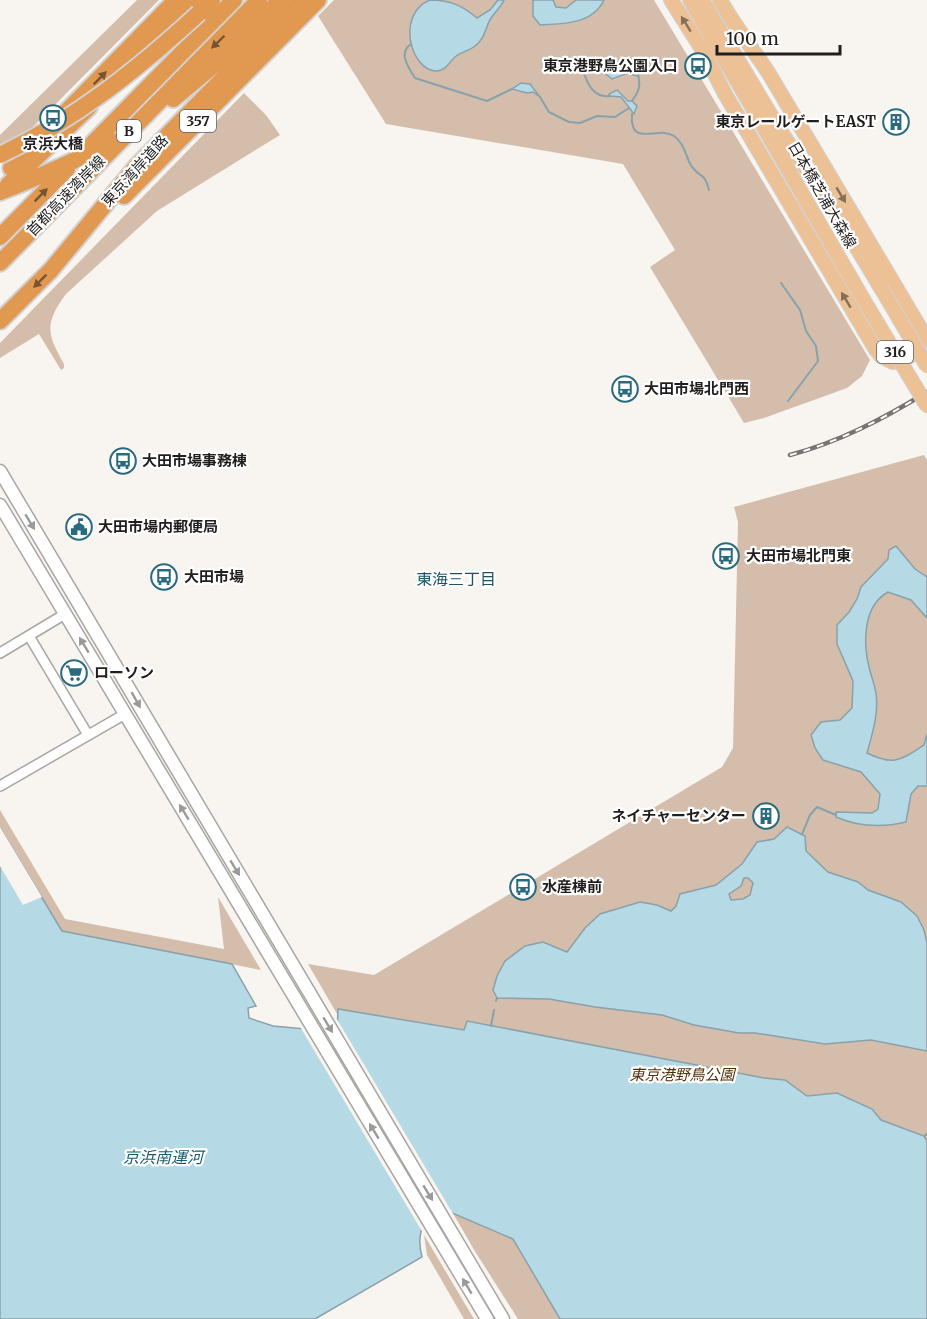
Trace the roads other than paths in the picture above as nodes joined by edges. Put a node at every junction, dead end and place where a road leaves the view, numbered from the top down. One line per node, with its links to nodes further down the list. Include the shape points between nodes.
1 (176, 0): 16 (highway, one-way to 1)
2 (194, 0): 17 (highway, via 69,128)
3 (212, 0): 15 (highway, bridge, via 101,96 51,129)
4 (234, 0): 20 (highway, 首都高速湾岸線 / B, one-way to 4)
5 (259, 0): 22 (highway, 首都高速湾岸線 / B, one-way to 22)
6 (280, 0): 17 (highway, B, via 226,55 158,110 84,157)
7 (300, 0): 21 (highway, 東京湾岸道路 / 357, via 136,167)
8 (318, 0): 21 (highway, 357, via 124,196)
9 (671, 0): 14 (main road, 316, one-way to 9)
10 (690, 0): 19 (main road, 日本橋芝浦大森線 / 316)
11 (702, 0): 18 (main road, 日本橋芝浦大森線 / 316, via 781,132)
12 (720, 0): 13 (main road, 316)
13 (733, 21): 14 (main road, one-way to 14, via 768,72 919,326 920,347 908,358 893,362 876,350); 18 (main road, 316)
14 (701, 47): 19 (main road, 316)
15 (0, 154)
16 (0, 179)
17 (0, 191)
18 (837, 215): 24 (main road, 日本橋芝浦大森線 / 316, bridge)
19 (820, 225): 25 (main road, 日本橋芝浦大森線 / 316, bridge)
20 (0, 237)
21 (76, 238): 23 (highway, 東京湾岸道路 / 357, one-way to 23, via 51,270)
22 (0, 263)
23 (0, 321)
24 (927, 366)
25 (927, 406)
26 (0, 471): 35 (street, one-way to 35)
27 (0, 505): 28 (street)
28 (65, 614): 29 (street); 31 (street, one-way to 28)
29 (29, 636): 30 (street); 32 (street)
30 (0, 653)
31 (125, 714): 32 (street); 34 (street, one-way to 31)
32 (88, 735): 33 (street)
33 (0, 786)
34 (487, 1319)
35 (503, 1319)

